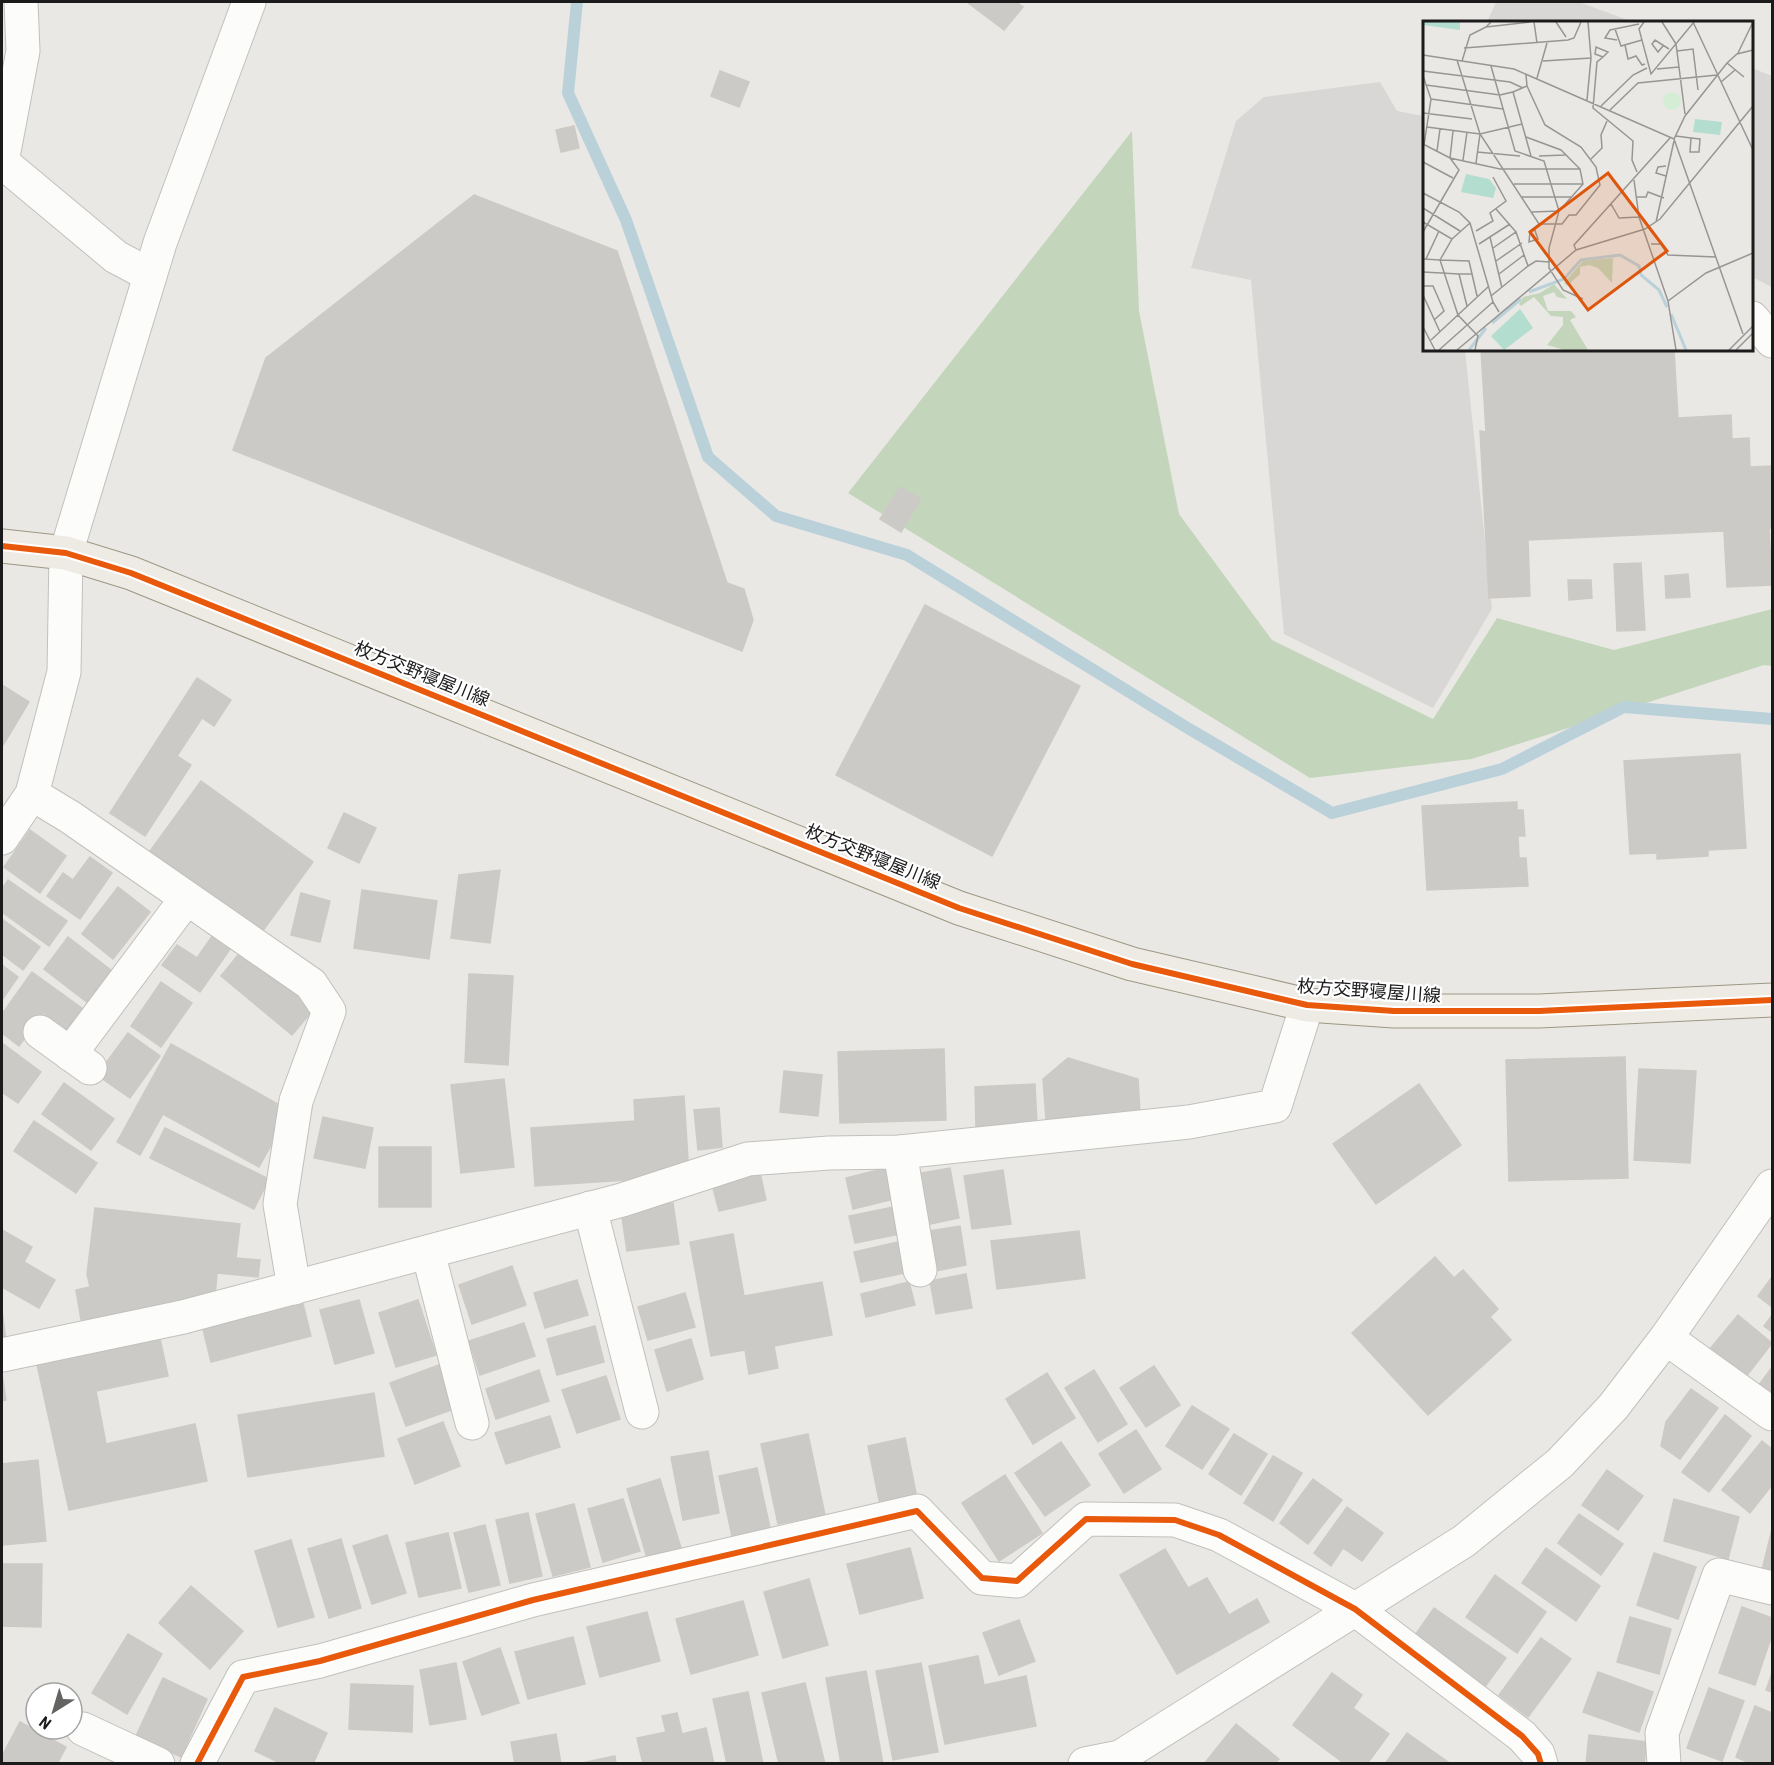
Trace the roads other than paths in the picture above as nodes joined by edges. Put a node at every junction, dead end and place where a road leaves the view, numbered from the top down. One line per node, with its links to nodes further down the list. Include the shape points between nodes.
1 (21, 2): 3 (street, via 22,51 2,162 116,258)
2 (249, 2): 3 (street)
3 (150, 274): 7 (street)
4 (1753, 319): 5 (street)
5 (1773, 341)
6 (2, 546): 7 (main road, 枚方交野寝屋川線)
7 (66, 553): 8 (street, via 64,672); 12 (main road, 枚方交野寝屋川線, via 131,573 959,908 1132,964)
8 (32, 794): 9 (street); 10 (street)
9 (2, 838)
10 (186, 899): 13 (street, via 80,1061); 19 (street, via 311,984 329,1011 296,1101 280,1204)
11 (1773, 1000): 12 (main road, 枚方交野寝屋川線, via 1539,1011 1394,1011)
12 (1307, 1005): 14 (street, via 1275,1106 1189,1122)
13 (40, 1032)
14 (900, 1152): 16 (street, via 748,1160); 18 (street)
15 (1773, 1186): 20 (street)
16 (590, 1208): 17 (street); 22 (street)
17 (428, 1252): 19 (street); 24 (street)
18 (920, 1270)
19 (294, 1288): 21 (street, via 183,1317)
20 (1666, 1338): 23 (street); 26 (street, via 1613,1407 1560,1463 1464,1541)
21 (2, 1355)
22 (642, 1412)
23 (1773, 1414)
24 (472, 1423)
25 (1773, 1588): 33 (street, via 1719,1575 1662,1733)
26 (1355, 1609): 28 (street); 30 (street, via 1219,1535 1175,1520 1086,1519 1017,1581 982,1578 917,1511 533,1600 320,1661 243,1677); 32 (street, via 1522,1736 1538,1754)
27 (84, 1729): 29 (street)
28 (1122, 1761): 31 (street)
29 (158, 1764)
30 (197, 1764)
31 (1085, 1764)
32 (1541, 1764)
33 (1664, 1764)

